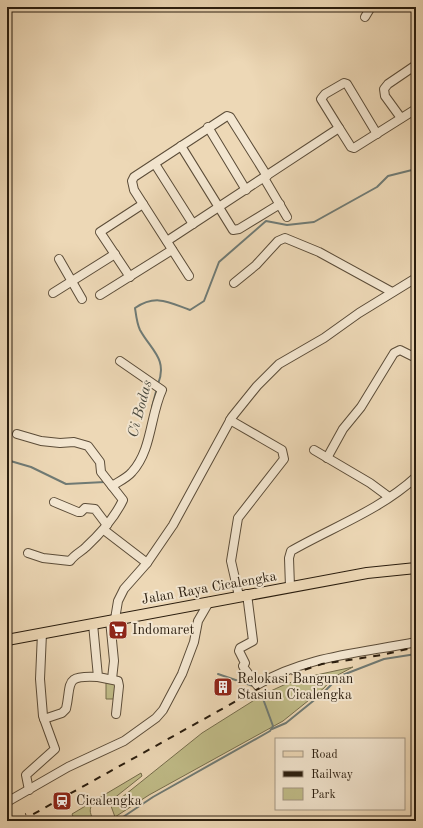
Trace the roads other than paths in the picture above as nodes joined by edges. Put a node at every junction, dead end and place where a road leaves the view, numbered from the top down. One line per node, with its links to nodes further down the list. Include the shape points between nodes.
1 (371, 7): 2 (street)
2 (365, 17)
3 (416, 65): 5 (street, via 384,89 385,96)
4 (416, 109): 5 (street)
5 (401, 118): 8 (street)
6 (208, 127): 9 (street); 11 (street, via 224,116 230,117); 12 (street)
7 (339, 128): 8 (street, via 352,148); 8 (street, via 321,99 344,83); 11 (street)
8 (377, 134)
9 (181, 146): 10 (street); 15 (street)
10 (155, 164): 13 (street, via 137,173 132,181 134,190); 17 (street)
11 (266, 177): 12 (street); 14 (street)
12 (246, 190): 15 (street)
13 (143, 204): 18 (street); 20 (street, via 100,232)
14 (280, 204): 15 (street, via 236,230 231,227); 16 (street)
15 (218, 207): 17 (street)
16 (287, 217)
17 (193, 224): 18 (street)
18 (167, 241): 19 (street)
19 (172, 250): 22 (street); 23 (street)
20 (115, 254): 23 (street); 25 (street)
21 (59, 259): 25 (street)
22 (188, 276)
23 (130, 277): 29 (street)
24 (416, 278): 27 (street)
25 (72, 281): 28 (street); 30 (street)
26 (234, 283): 27 (street, via 256,265 278,241 285,238 318,252)
27 (392, 292): 33 (street, via 324,338 279,364 257,386)
28 (53, 293)
29 (100, 295)
30 (82, 299)
31 (412, 356): 36 (street, via 400,350 394,353 361,407 343,429)
32 (120, 361): 38 (street, via 162,390 141,458 130,474)
33 (230, 420): 43 (street, via 173,525); 46 (street, via 282,450 284,459 238,518 231,561)
34 (17, 434): 38 (street, via 41,441 74,442 88,446 100,462 101,472)
35 (314, 450): 36 (street)
36 (327, 458): 39 (street)
37 (416, 477): 39 (street, via 398,493)
38 (111, 486): 41 (street, via 123,500)
39 (389, 497): 45 (street, via 377,506 291,551)
40 (54, 502): 41 (street, via 78,512 85,508 95,510)
41 (105, 528): 42 (street, via 70,561 43,558); 43 (street)
42 (28, 553)
43 (147, 563): 49 (street, via 124,589)
44 (416, 568): 45 (main road, Jalan Raya Cicalengka, via 378,571)
45 (290, 587): 46 (main road, Jalan Raya Cicalengka)
46 (243, 595): 47 (main road, Jalan Raya Cicalengka); 54 (street, via 253,641 239,651 245,663 244,668 257,685 277,673 309,662)
47 (209, 602): 48 (main road, Jalan Raya Cicalengka); 50 (street)
48 (188, 606): 49 (main road, Jalan Raya Cicalengka); 50 (street)
49 (112, 620): 51 (main road, Jalan Raya Cicalengka); 56 (street)
50 (198, 620): 59 (street, via 194,642 182,674 156,718 124,742 68,767)
51 (93, 624): 52 (main road, Jalan Raya Cicalengka); 55 (street)
52 (42, 633): 53 (main road, Jalan Raya Cicalengka); 58 (street, via 41,686)
53 (7, 640)
54 (416, 642)
55 (98, 677): 56 (street); 58 (street, via 83,676 71,682 68,686 66,709)
56 (112, 678): 57 (street, via 118,681 119,686)
57 (116, 714)
58 (44, 720): 59 (street, via 56,749 26,775)
59 (29, 790): 60 (street)
60 (7, 802)

